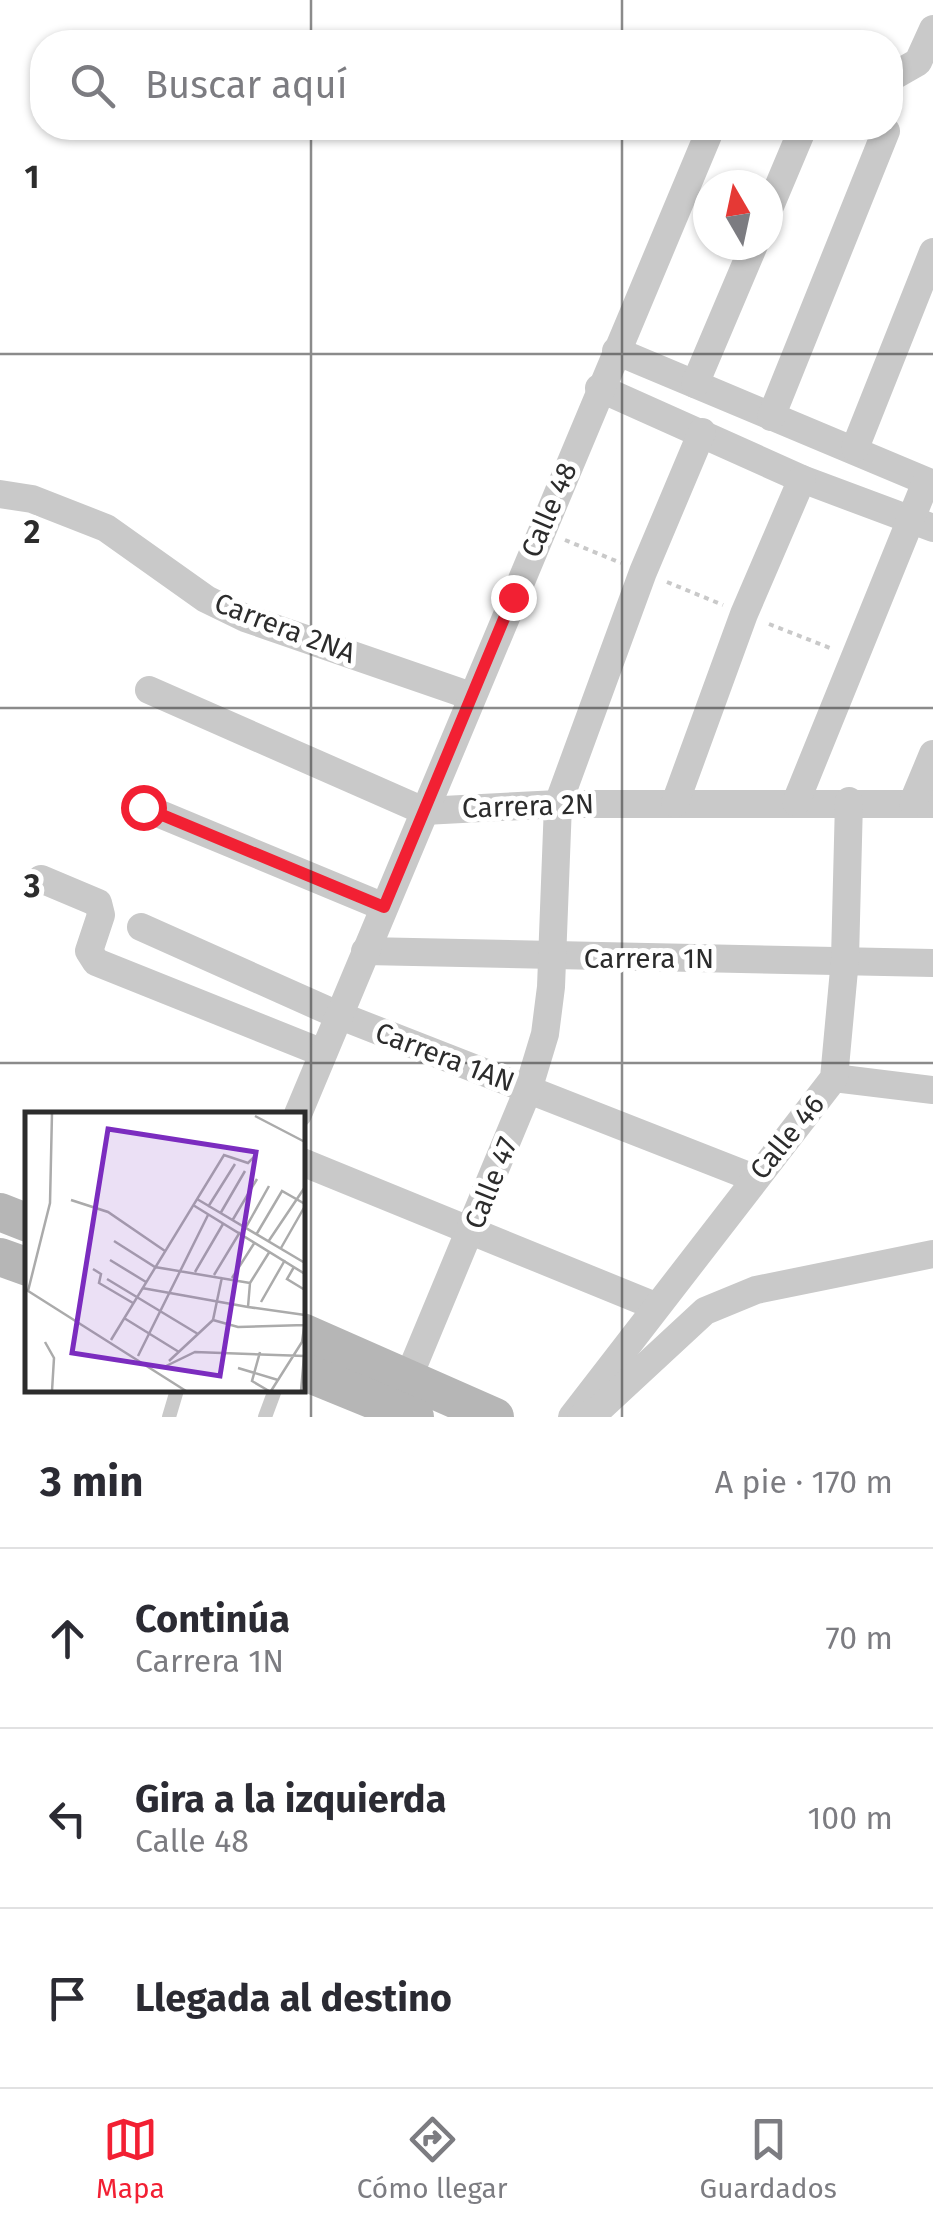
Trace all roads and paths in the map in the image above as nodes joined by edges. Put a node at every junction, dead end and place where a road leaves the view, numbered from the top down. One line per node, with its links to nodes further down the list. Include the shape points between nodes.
1 (933, 29): 2 (street, via 918,62)
2 (903, 71)
3 (706, 140): 9 (street, Calle 48)
4 (799, 140): 6 (street)
5 (882, 140): 12 (street)
6 (783, 176)
7 (933, 252): 14 (street)
8 (748, 260): 10 (street)
9 (616, 351): 10 (street); 11 (street, Calle 48)
10 (694, 384): 12 (street)
11 (600, 388): 13 (street); 19 (street, Calle 48)
12 (771, 417): 14 (street)
13 (702, 432): 15 (street); 20 (street, Calle 47)
14 (855, 448): 16 (street)
15 (802, 479): 18 (street); 21 (street)
16 (929, 483): 18 (street)
17 (0, 494): 24 (street, Carrera 2NA, via 32,499 106,528 206,599 245,618)
18 (921, 524): 22 (street)
19 (540, 530): 20 (path); 24 (street, Calle 48)
20 (643, 572): 21 (path); 30 (street, Calle 47)
21 (744, 614): 22 (path); 28 (street)
22 (853, 657): 27 (street)
23 (149, 690): 32 (street, Carrera 2N)
24 (471, 696): 32 (street, Calle 48)
25 (933, 754): 29 (street)
26 (849, 801): 27 (street, Carrera 2N); 29 (street, Carrera 2N); 38 (street, Calle 46)
27 (796, 802): 28 (street, Carrera 2N)
28 (675, 803): 30 (street, Carrera 2N)
29 (923, 803)
30 (558, 804): 32 (street, Carrera 2N); 37 (street, Calle 47)
31 (143, 807): 34 (street)
32 (424, 810): 34 (street, Calle 48)
33 (42, 879): 41 (street, via 98,903 90,951 96,962)
34 (384, 907): 36 (street, Calle 48)
35 (140, 927): 40 (street, Carrera 1AN)
36 (365, 951): 37 (street, Carrera 1N); 40 (street, Calle 48)
37 (554, 957): 38 (street, Carrera 1N); 43 (street, Calle 47)
38 (845, 959): 39 (street, Carrera 1N); 42 (street, Calle 46)
39 (933, 963)
40 (338, 1015): 41 (street, Calle 48); 43 (street, Carrera 1AN)
41 (323, 1053): 45 (street, Calle 48)
42 (834, 1078): 44 (street); 47 (street, Calle 46)
43 (528, 1090): 47 (street, Carrera 1AN); 50 (street, Calle 47)
44 (933, 1090)
45 (299, 1112)
46 (305, 1163): 50 (street)
47 (754, 1178): 54 (street, Calle 46)
48 (0, 1212): 49 (main road)
49 (25, 1221)
50 (472, 1231): 54 (street); 57 (street, Calle 47)
51 (933, 1254): 65 (street, via 756,1290 705,1311 596,1411)
52 (0, 1257): 53 (main road)
53 (25, 1266)
54 (654, 1306): 64 (street, Calle 46)
55 (305, 1333): 57 (main road)
56 (305, 1372): 62 (main road)
57 (409, 1376): 63 (main road)
58 (177, 1392): 60 (lane)
59 (274, 1392): 61 (lane)
60 (169, 1417)
61 (265, 1417)
62 (415, 1417)
63 (495, 1417)
64 (572, 1417)
65 (581, 1417)

